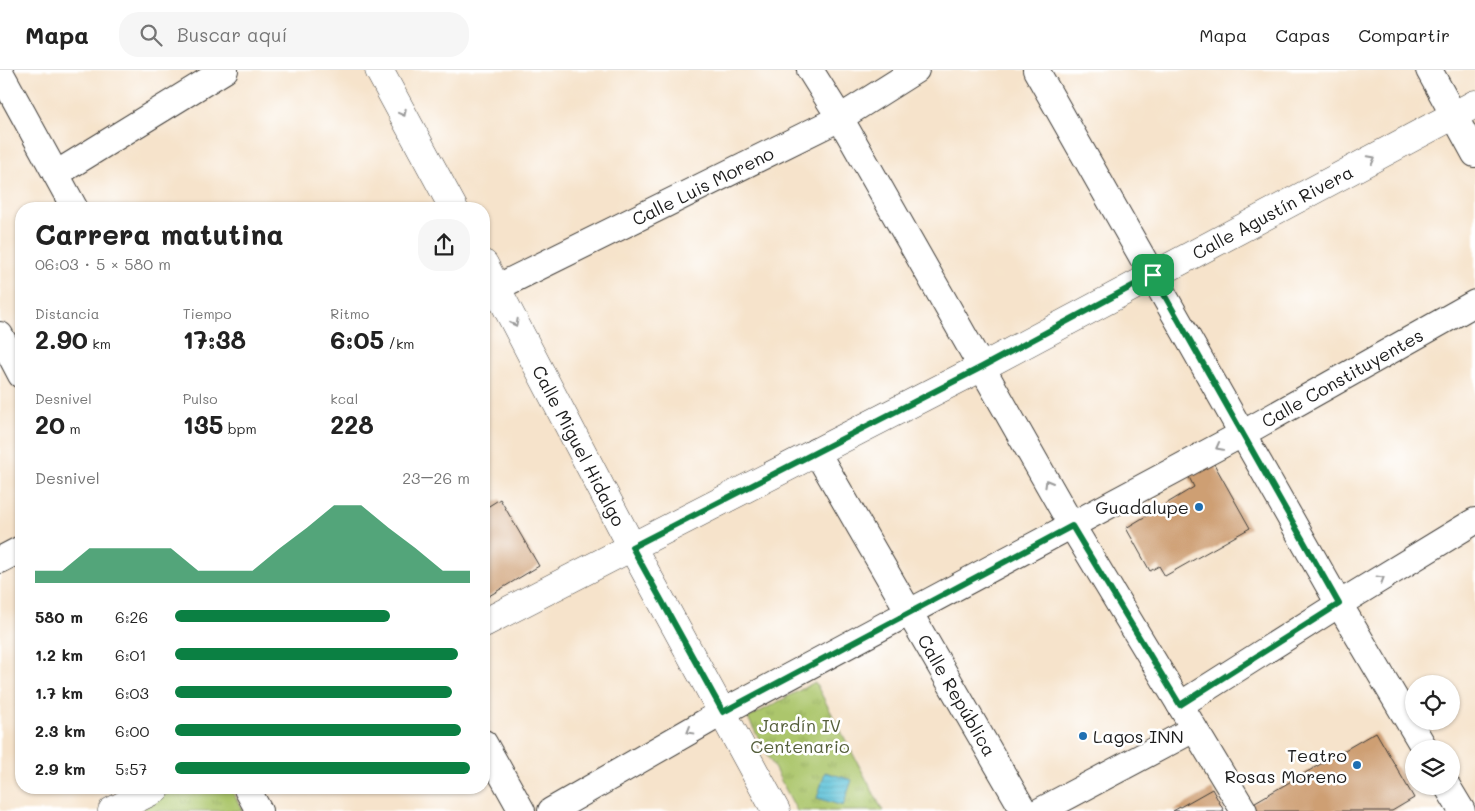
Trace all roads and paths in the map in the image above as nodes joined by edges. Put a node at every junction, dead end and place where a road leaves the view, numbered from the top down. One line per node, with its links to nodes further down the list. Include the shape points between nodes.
1 (226, 70): 11 (street)
2 (380, 70): 13 (main road, one-way to 13)
3 (810, 70): 9 (street)
4 (916, 70): 9 (street, Calle Luis Moreno)
5 (1036, 70): 14 (street)
6 (1429, 70): 8 (street)
7 (0, 72): 11 (street)
8 (1464, 110): 10 (street); 14 (main road, Calle Agustín Rivera, one-way to 8)
9 (840, 118): 15 (street, Calle Luis Moreno); 20 (street)
10 (1475, 154)
11 (56, 174): 12 (street)
12 (71, 202)
13 (450, 202)
14 (1153, 275): 20 (main road, Calle Agustín Rivera); 21 (street)
15 (490, 281)
16 (490, 286): 25 (main road, Calle Miguel Hidalgo, one-way to 25)
17 (1475, 303): 21 (street, Calle Constituyentes)
18 (0, 336): 19 (street)
19 (15, 364)
20 (982, 367): 22 (main road, Calle Agustín Rivera); 24 (street, one-way to 20)
21 (1242, 434): 24 (street, Calle Constituyentes, one-way to 24); 28 (street)
22 (816, 451): 25 (main road, Calle Agustín Rivera); 29 (street, Calle República)
23 (1475, 521): 28 (street, one-way to 23)
24 (1072, 526): 29 (street, Calle Constituyentes); 31 (street)
25 (632, 547): 30 (main road, Calle Agustín Rivera); 32 (main road, Calle Miguel Hidalgo)
26 (15, 552): 27 (street)
27 (0, 560)
28 (1339, 604): 31 (street); 34 (street)
29 (910, 613): 32 (street, Calle Constituyentes); 44 (street, Calle República)
30 (490, 620)
31 (1180, 705): 33 (street)
32 (723, 712): 42 (street, Calle Constituyentes, one-way to 42); 43 (main road, Calle Miguel Hidalgo)
33 (1194, 729): 45 (street); 46 (street)
34 (1420, 740)
35 (490, 754): 41 (street)
36 (146, 794): 39 (main road)
37 (250, 794): 40 (street)
38 (1452, 795): 47 (street)
39 (112, 811)
40 (259, 811)
41 (522, 811)
42 (551, 811)
43 (776, 811)
44 (1024, 811)
45 (1040, 811)
46 (1244, 811)
47 (1462, 811)

